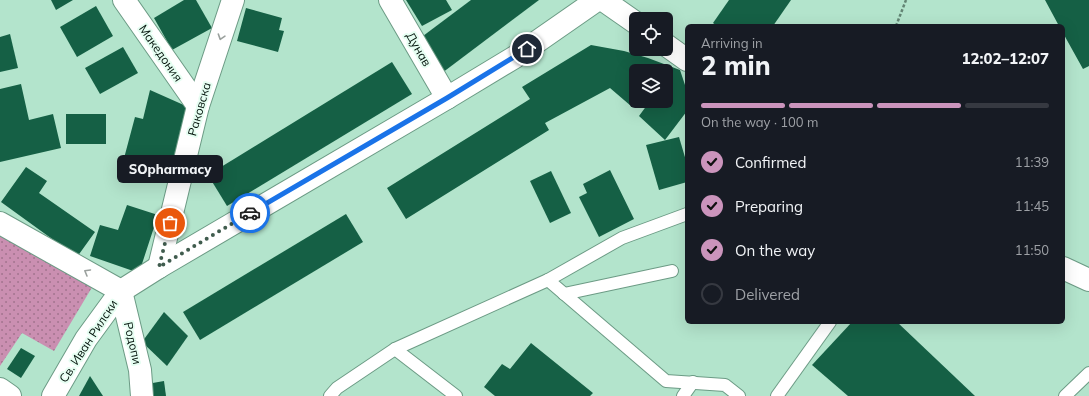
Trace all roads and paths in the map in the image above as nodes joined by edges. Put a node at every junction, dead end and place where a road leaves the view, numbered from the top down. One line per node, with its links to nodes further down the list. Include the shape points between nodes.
1 (124, 0): 12 (street, Македония)
2 (233, 0): 12 (street, Раковска, one-way to 12)
3 (390, 0): 11 (street, Дунав)
4 (597, 0): 11 (street, Св. Иван Рилски, via 515,57)
5 (602, 0): 7 (street)
6 (906, 0): 8 (path)
7 (629, 18)
8 (897, 24)
9 (673, 50): 10 (street)
10 (685, 59)
11 (447, 98): 15 (street, Св. Иван Рилски)
12 (198, 106): 15 (street, Раковска)
13 (685, 215): 18 (lane, via 622,238)
14 (0, 223): 20 (street, one-way to 14)
15 (159, 267): 20 (street, Св. Иван Рилски)
16 (1065, 269): 19 (street)
17 (672, 271): 21 (lane)
18 (548, 280): 21 (lane); 23 (lane)
19 (1089, 280)
20 (121, 291): 28 (street, Св. Иван Рилски, via 86,339); 29 (street, Родопи, via 140,370)
21 (564, 294): 25 (lane, via 666,381)
22 (829, 324): 34 (lane)
23 (395, 349): 30 (lane, via 337,388); 31 (lane)
24 (1089, 373): 35 (lane)
25 (693, 382): 32 (lane); 33 (lane, via 725,385)
26 (0, 389): 27 (street)
27 (10, 396)
28 (53, 396)
29 (142, 396)
30 (330, 396)
31 (456, 396)
32 (683, 396)
33 (739, 396)
34 (777, 396)
35 (1065, 396)

